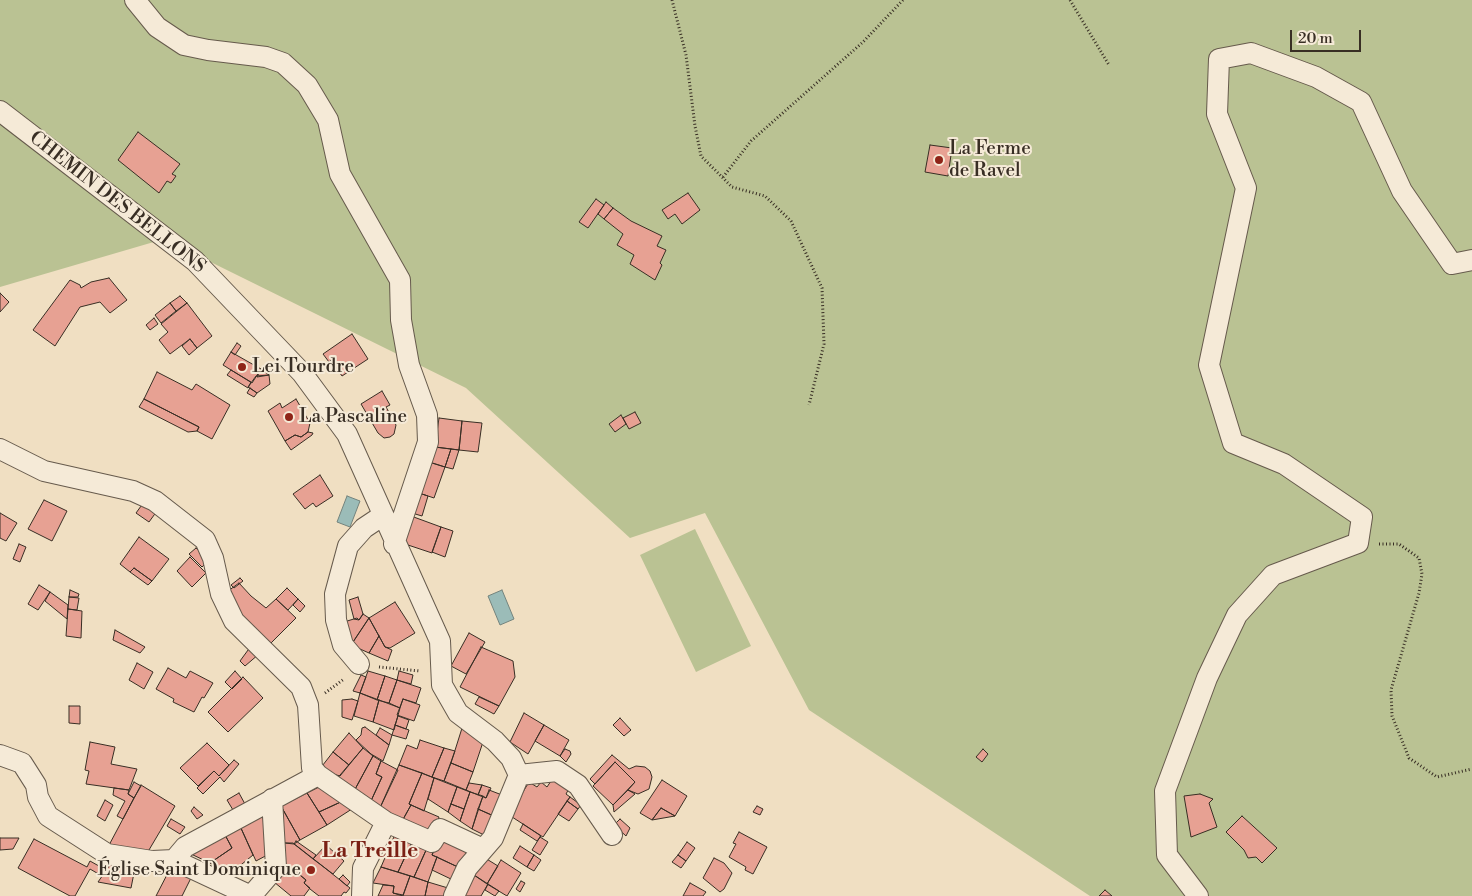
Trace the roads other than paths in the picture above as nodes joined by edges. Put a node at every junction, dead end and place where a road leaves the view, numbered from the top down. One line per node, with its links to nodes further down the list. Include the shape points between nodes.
1 (135, 0): 6 (street, via 157,27 184,45 266,57 283,63 307,85 328,120 340,174 400,280 401,320 409,365 427,415 428,442)
2 (0, 111): 5 (street, CHEMIN DES BELLONS, via 195,261 302,373 346,434)
3 (1472, 260): 19 (street, via 1452,264 1402,191 1361,102 1316,77 1250,53 1220,59 1217,114 1246,188 1210,365 1233,443 1284,464 1362,517 1358,543 1273,576 1237,615 1207,678 1166,791 1167,855)
4 (0, 449): 9 (street, via 44,471 133,491 155,501 205,540 213,558 221,594 234,621 301,687 308,705 312,768)
5 (382, 516): 6 (street, CHEMIN DES BELLONS); 7 (street, via 364,528 348,546 335,594 336,620 344,645)
6 (394, 544): 10 (street, CHEMIN DES BELLONS, via 440,642 442,685 458,713 495,741 511,758)
7 (359, 664)
8 (0, 755): 15 (street, via 22,764 36,785 48,816 107,854 152,861)
9 (318, 775): 11 (street); 12 (street)
10 (519, 775): 13 (street, via 557,771 578,785); 14 (street, via 493,838)
11 (272, 800): 15 (street, via 185,847); 16 (street, via 276,867)
12 (386, 822): 14 (street); 17 (street, via 363,868)
13 (612, 835)
14 (483, 849): 18 (street, via 466,868)
15 (174, 860): 16 (street)
16 (251, 896)
17 (362, 896)
18 (454, 896)
19 (1198, 896)

